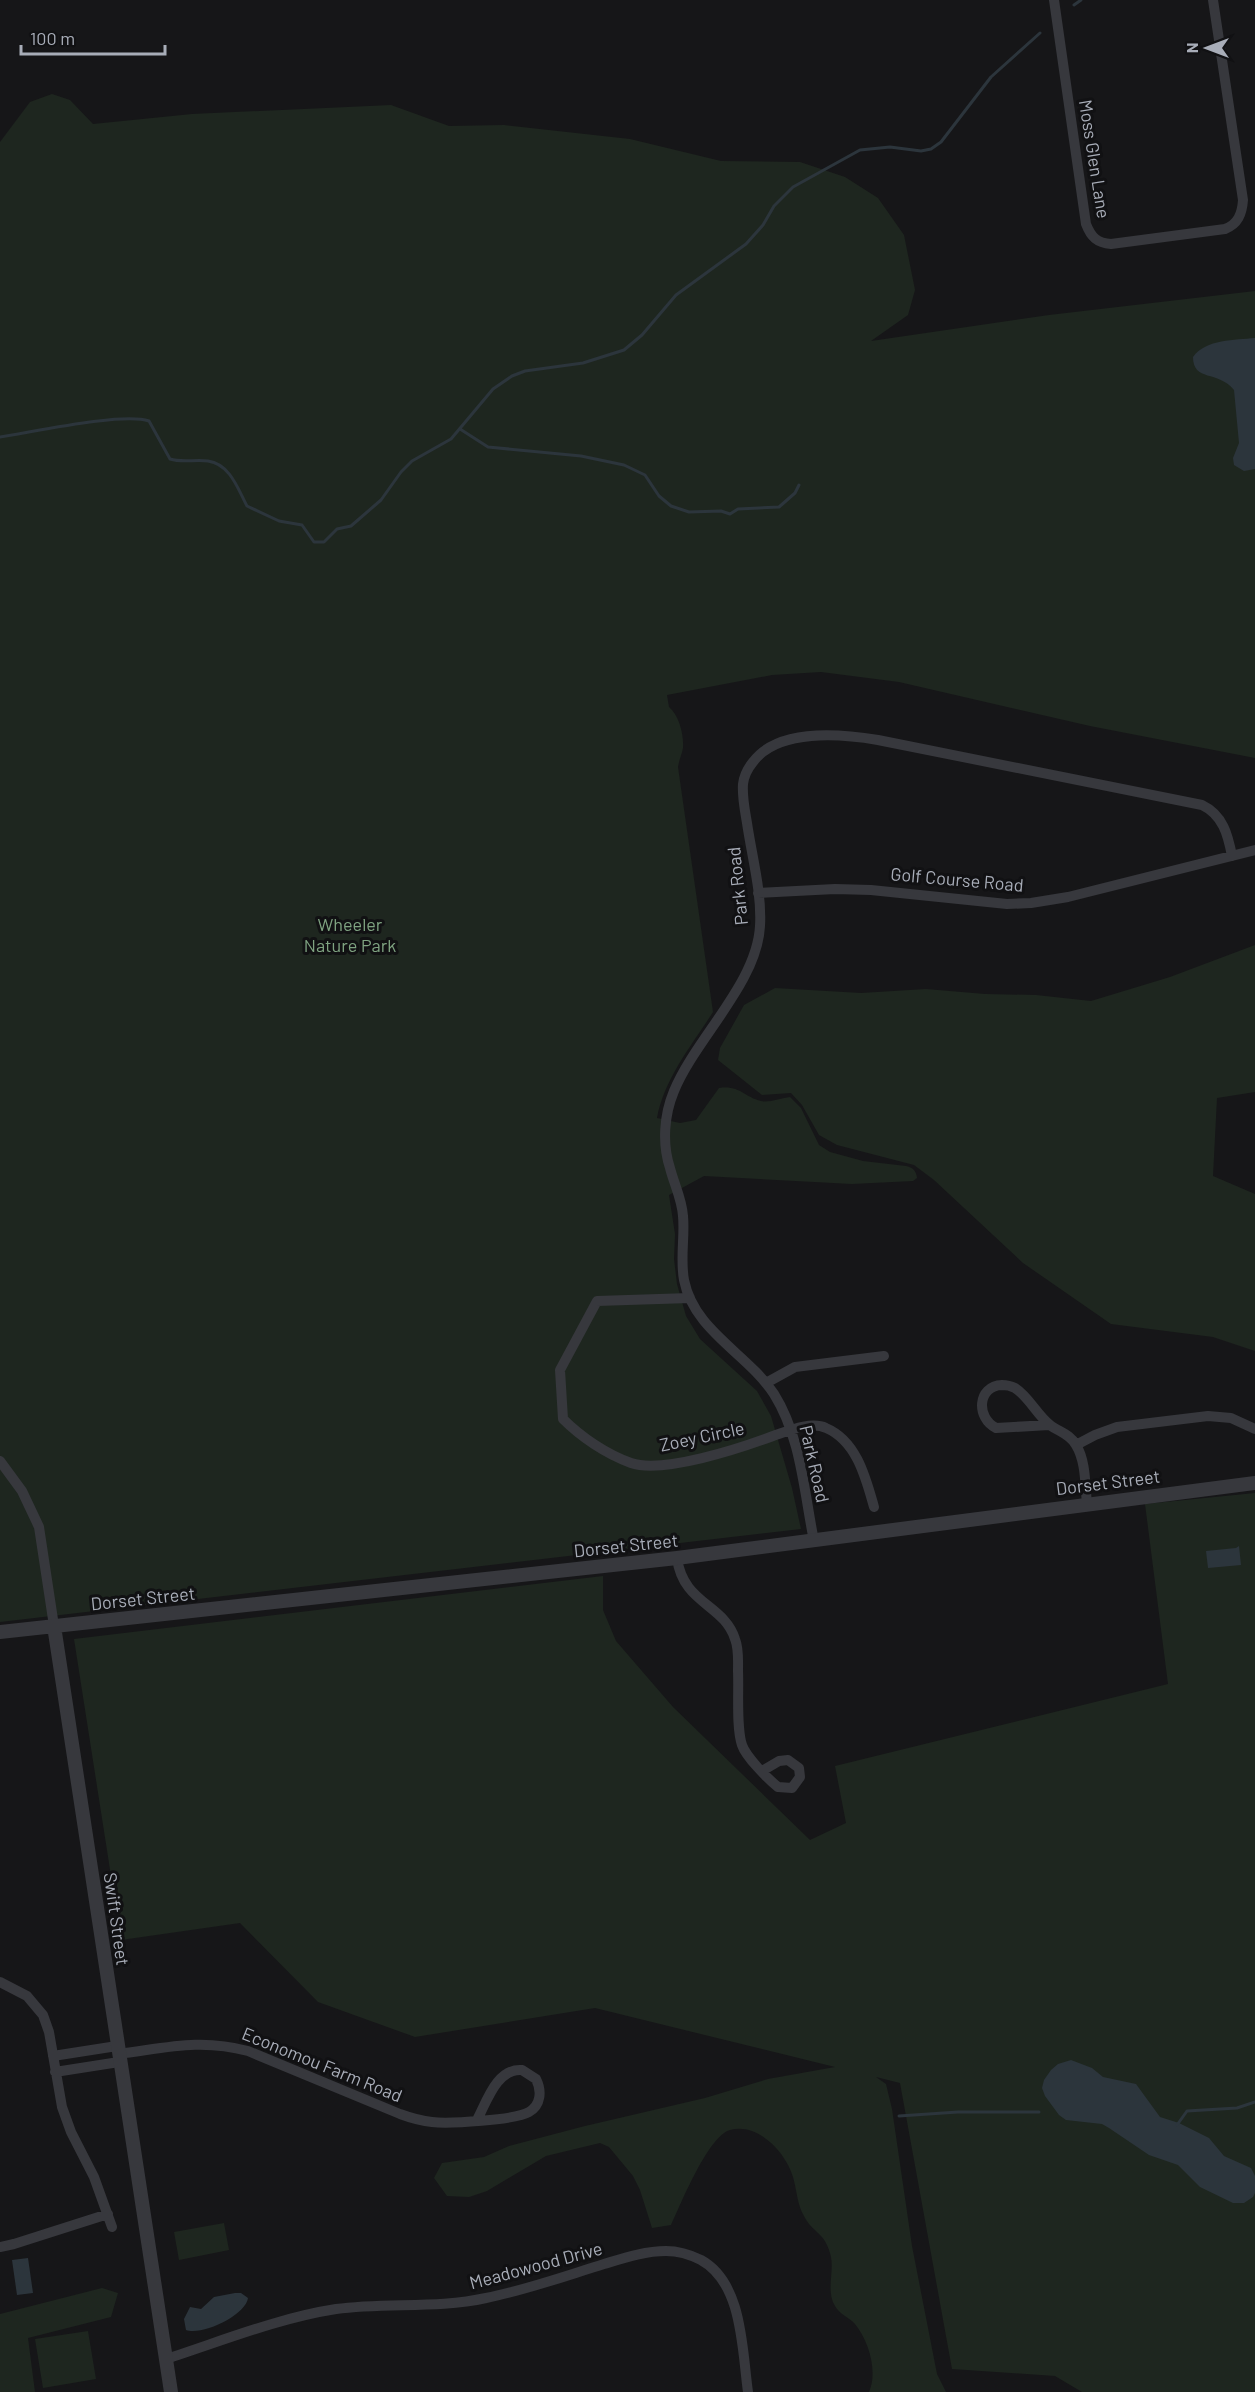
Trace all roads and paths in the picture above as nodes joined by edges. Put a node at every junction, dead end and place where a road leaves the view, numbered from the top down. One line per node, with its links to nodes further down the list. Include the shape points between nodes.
1 (1054, 0): 2 (street, Moss Glen Lane, via 1086,224 1098,241 1111,244 1225,229 1240,215 1243,200)
2 (1213, 0)
3 (1255, 850): 4 (street, Golf Course Road)
4 (1232, 856): 5 (street, Golf Course Road, via 1031,903 871,890); 5 (street, Park Road, via 1224,826 1215,813 1202,805 878,740 848,735 817,736 771,747 747,771 743,794)
5 (758, 893): 6 (street, Park Road, via 760,929 752,961 679,1081 667,1115 665,1148 683,1214 682,1266)
6 (690, 1298): 8 (street, Park Road, via 705,1322); 11 (street, Zoey Circle, via 597,1301 560,1370 563,1419 579,1435 633,1464 669,1465 737,1449)
7 (884, 1356): 8 (street, via 795,1366)
8 (766, 1383): 11 (street, Park Road)
9 (1050, 1425): 9 (street, via 1011,1386 996,1386 982,1400 985,1419 996,1428); 12 (street)
10 (1255, 1429): 12 (street, via 1232,1418 1208,1416 1117,1427)
11 (791, 1430): 16 (street, via 825,1427 843,1440 863,1467); 17 (street, Park Road)
12 (1076, 1445): 15 (street)
13 (0, 1461): 19 (street, Swift Street, via 22,1491 39,1527)
14 (1255, 1483): 15 (street, Dorset Street)
15 (1087, 1504): 17 (street, Dorset Street)
16 (874, 1507)
17 (814, 1541): 18 (street, Dorset Street)
18 (677, 1558): 19 (street, Dorset Street); 21 (street, via 684,1583 733,1634 741,1740)
19 (54, 1626): 20 (street, Dorset Street); 23 (street, Swift Street)
20 (0, 1632)
21 (762, 1771)
22 (0, 1982): 24 (street, via 19,1990 39,2008 47,2024)
23 (118, 2054): 24 (street); 25 (street); 26 (street, Economou Farm Road, via 197,2043 231,2046 410,2118 437,2123); 30 (street, Swift Street)
24 (53, 2056): 25 (street)
25 (55, 2072): 27 (street, via 66,2120)
26 (477, 2120): 26 (street, Economou Farm Road, via 531,2110 540,2096 536,2079 522,2070 506,2073)
27 (108, 2214): 28 (street); 29 (street)
28 (112, 2228)
29 (0, 2247)
30 (166, 2359): 31 (street, Swift Street); 32 (street, Meadowood Drive, via 294,2318 338,2309 487,2298 627,2258 666,2251 685,2254 712,2267 729,2290 737,2316)
31 (171, 2392)
32 (748, 2392)

